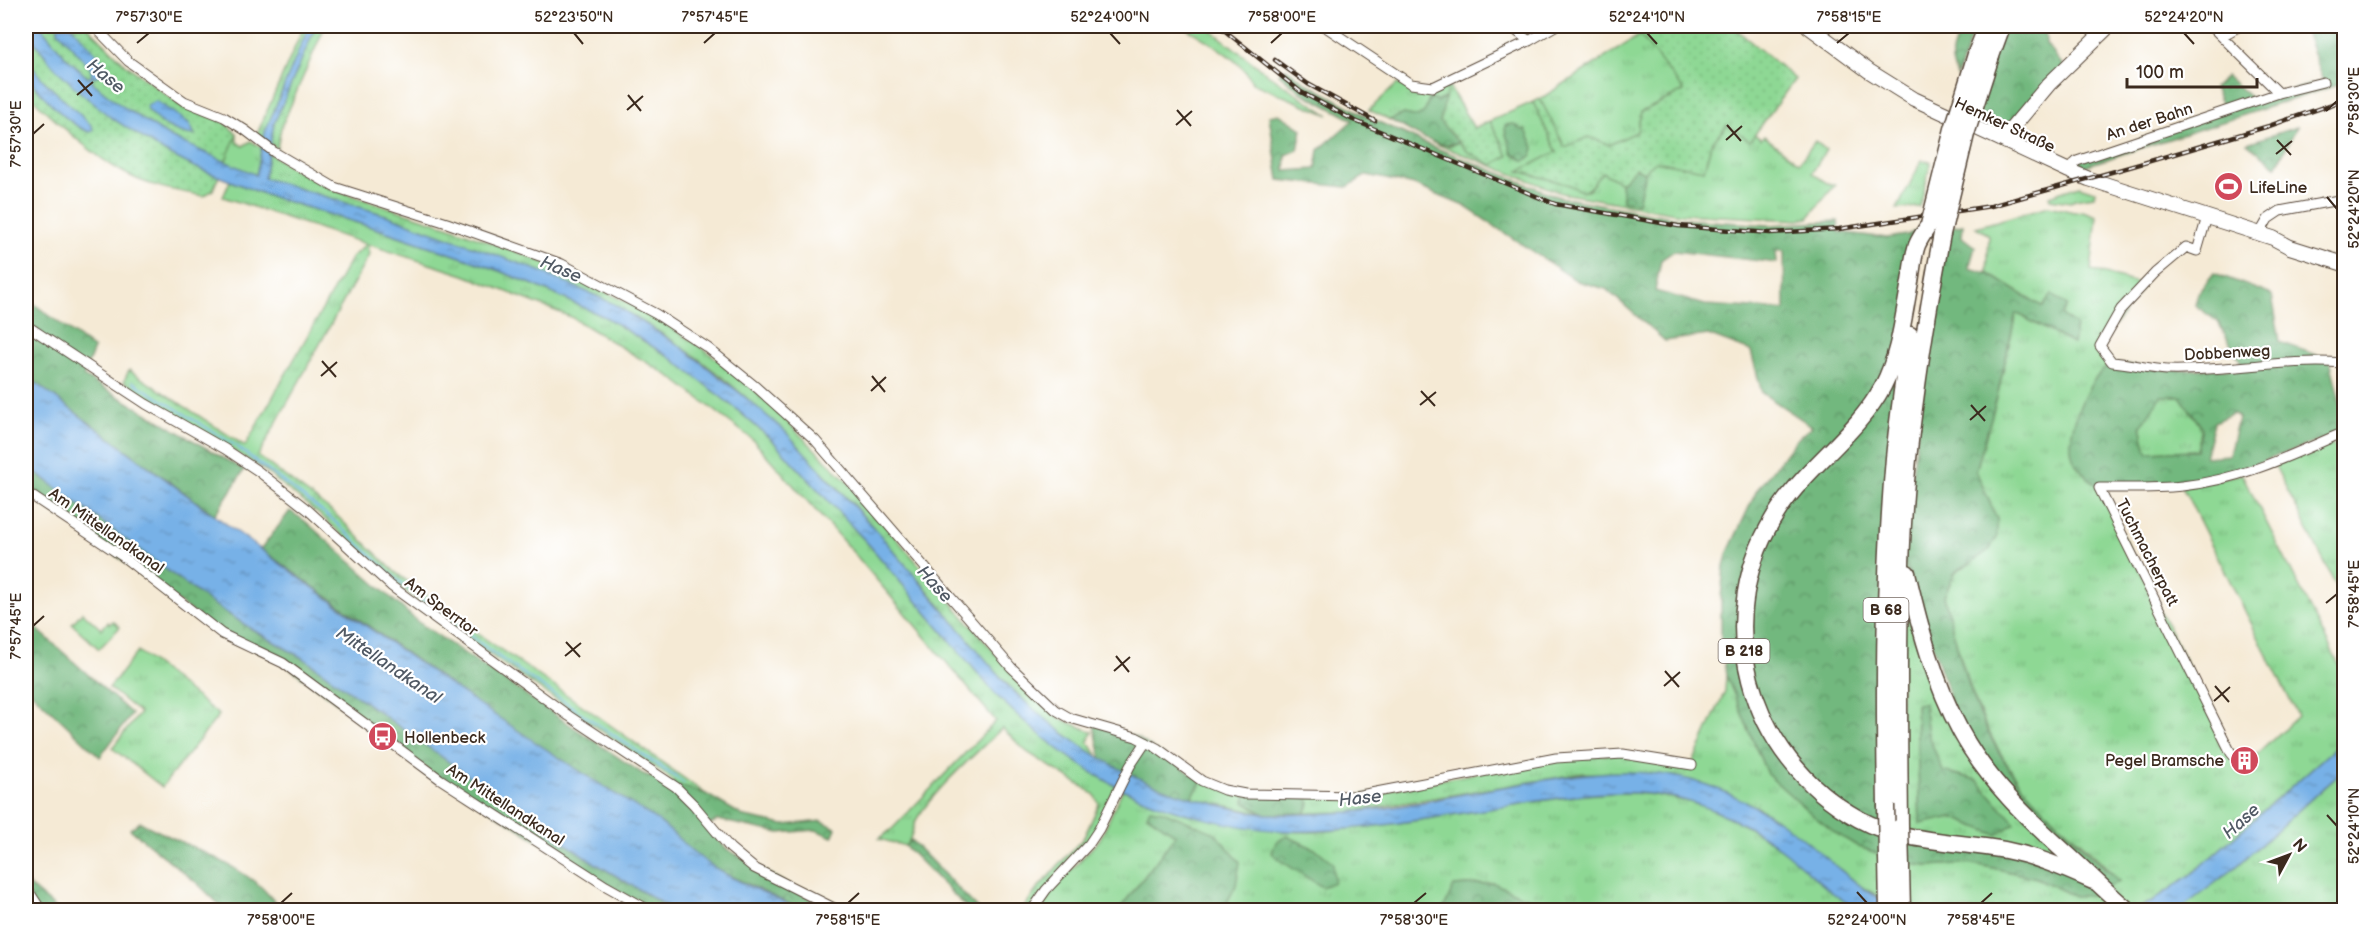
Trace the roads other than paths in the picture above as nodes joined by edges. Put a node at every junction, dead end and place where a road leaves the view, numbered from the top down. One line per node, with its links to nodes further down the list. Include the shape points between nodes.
1 (94, 26): 30 (street, via 128,61 184,101 224,117 334,187 562,264 656,314 708,348 815,440 1043,699 1070,718)
2 (1324, 26): 12 (street, via 1411,84 1432,87)
3 (1510, 26): 12 (street)
4 (1555, 26): 12 (street)
5 (1987, 26): 13 (highway, B 68)
6 (2002, 26): 13 (highway, B 68)
7 (2109, 26): 16 (main road, via 2049,84)
8 (2211, 26): 11 (street)
9 (2240, 26): 11 (street)
10 (1816, 28): 16 (main road, Hemker Straße, via 1869,71 1914,99)
11 (2222, 36): 15 (street)
12 (1528, 41)
13 (1984, 54): 20 (highway, B 68, bridge, via 1953,129)
14 (2323, 82): 15 (street, An der Bahn)
15 (2279, 93): 17 (street, An der Bahn, via 2077,160)
16 (2002, 140): 17 (main road, Hemker Straße)
17 (2067, 170): 19 (main road, Hemker Straße)
18 (2344, 199): 21 (street, via 2274,214 2268,219)
19 (2207, 217): 21 (main road, Hemker Straße); 26 (street, Dobbenweg, via 2197,251 2186,248 2121,309 2100,346 2112,362 2165,370)
20 (1936, 229): 22 (highway, B 218); 29 (highway, B 68, via 1908,459)
21 (2267, 236): 23 (main road, Hemker Straße)
22 (1921, 247): 33 (highway, B 68, via 1892,489 1886,607); 34 (highway, B 218, via 1901,336 1882,388 1855,424 1793,490 1768,527 1759,549 1746,593 1743,620 1752,693 1777,743 1796,768 1835,804 1861,820 1899,834 2027,855)
23 (2332, 260): 24 (main road, Hemker Straße)
24 (2344, 270)
25 (26, 325): 38 (street, Am Sperrtor, via 258,471 308,510 391,586 559,709 676,787 730,848 754,868)
26 (2344, 363)
27 (2344, 432): 31 (street, Tuchmacherpatt, via 2274,464 2233,476 2182,486 2099,488)
28 (26, 492): 37 (street, Am Mittellandkanal, via 122,556 222,634 283,663 440,779)
29 (1902, 552): 33 (highway, B 68); 34 (highway, B 218, via 1930,661 1962,734 2018,808)
30 (1146, 742): 32 (street, via 1202,781 1224,790 1292,796 1355,796 1556,758 1623,754); 39 (street, via 1089,844)
31 (2237, 760)
32 (1692, 765)
33 (1893, 807): 40 (highway, B 68, bridge); 41 (highway, B 68, bridge)
34 (2093, 880): 42 (highway, B 218)
35 (26, 887): 36 (street)
36 (41, 910)
37 (649, 910)
38 (838, 910)
39 (1032, 910)
40 (1888, 910)
41 (1902, 910)
42 (2128, 910)

